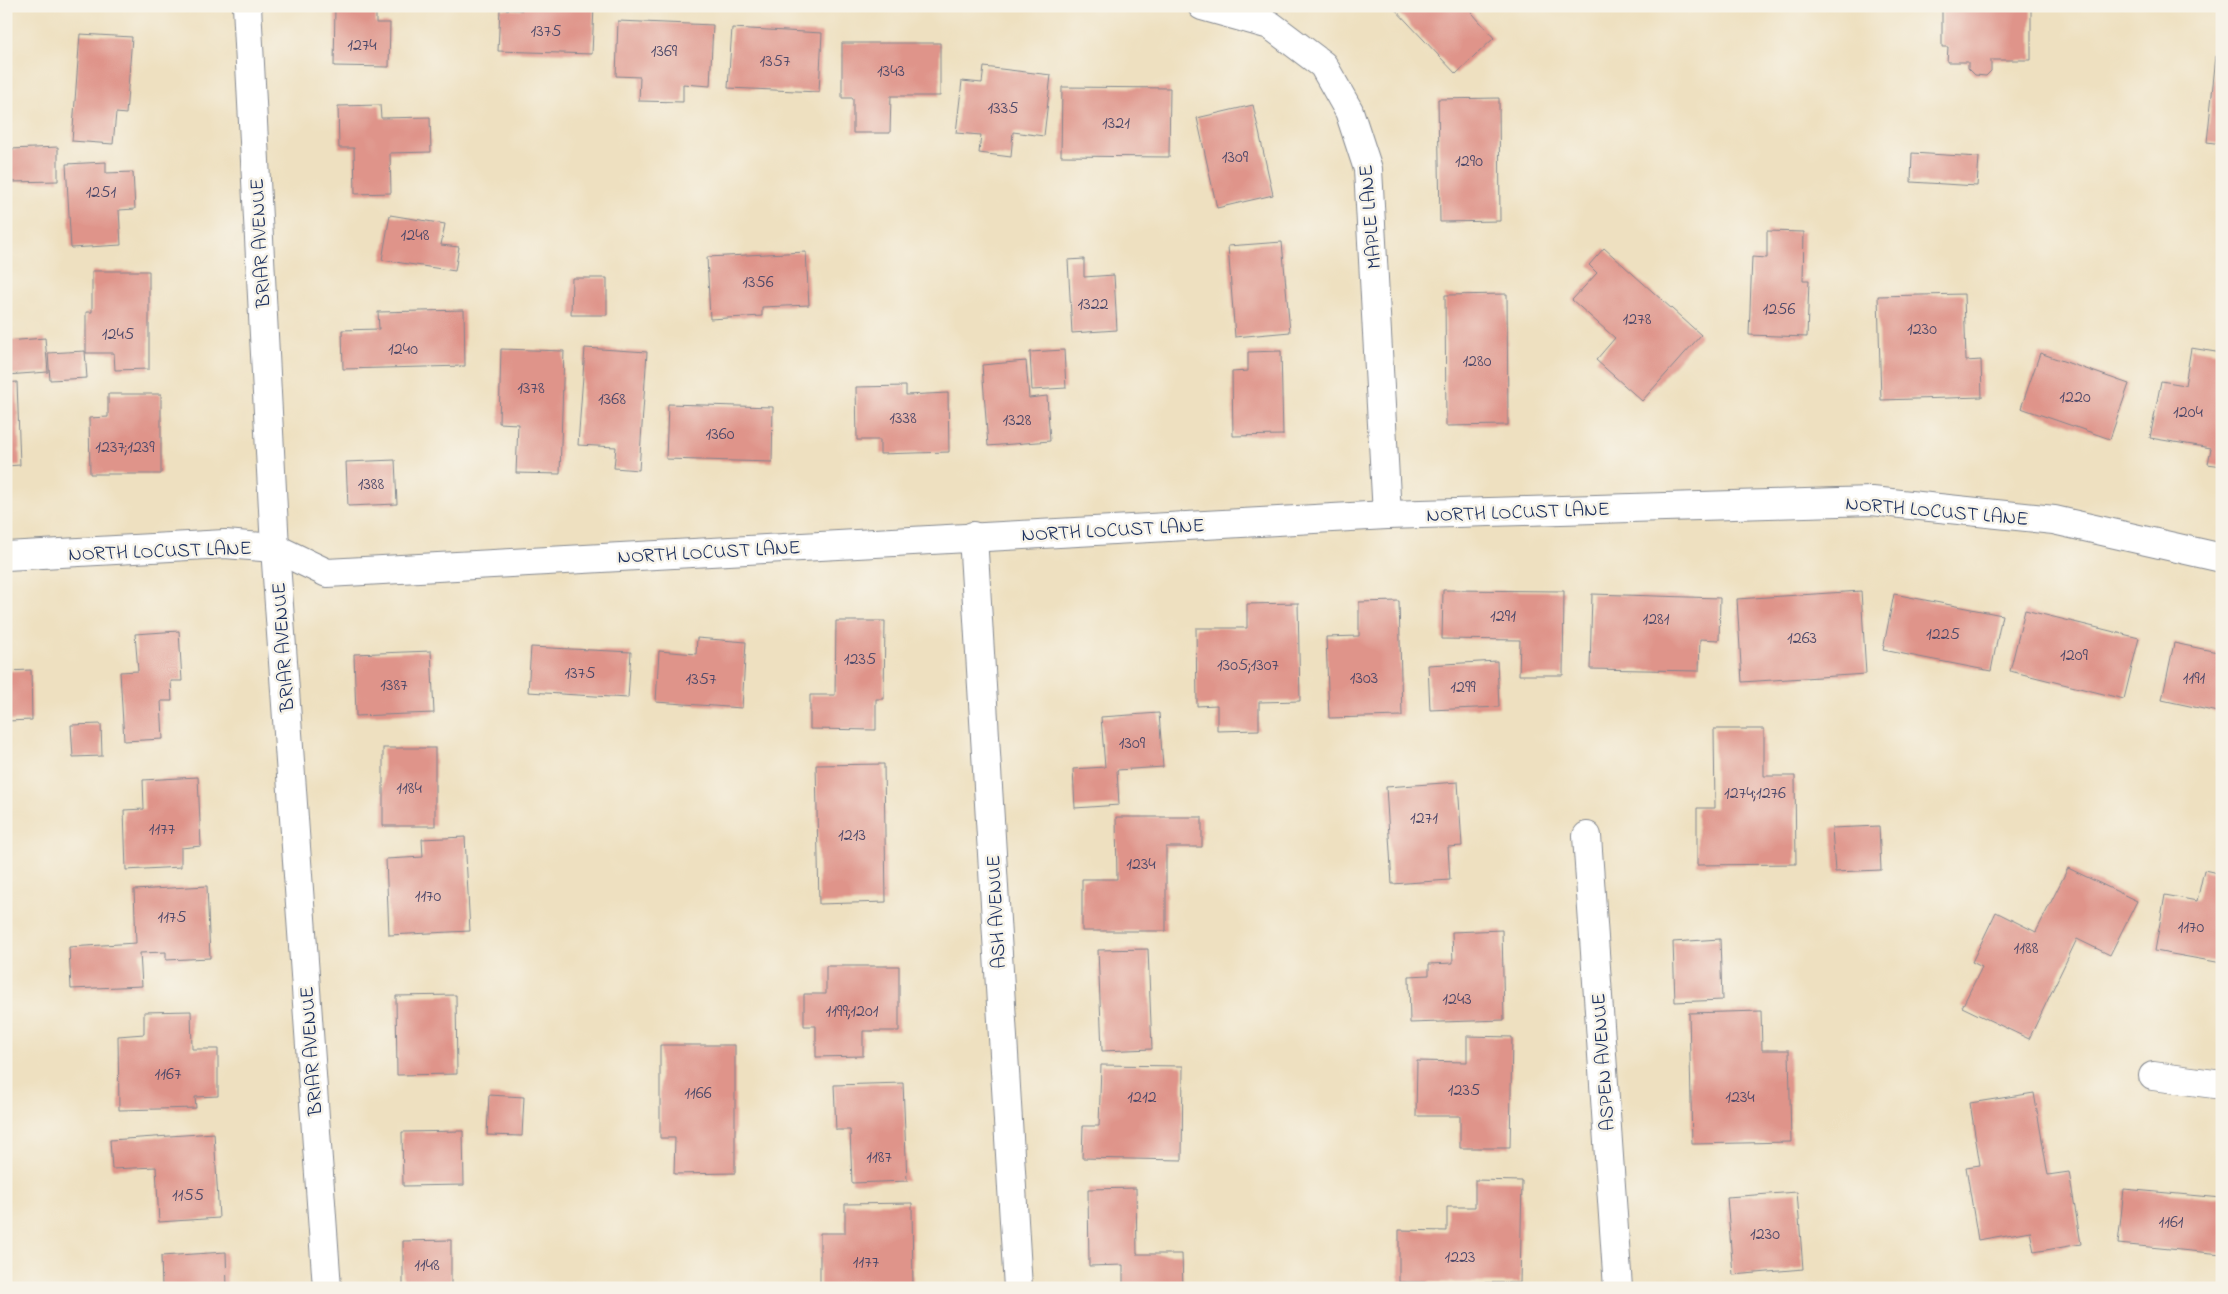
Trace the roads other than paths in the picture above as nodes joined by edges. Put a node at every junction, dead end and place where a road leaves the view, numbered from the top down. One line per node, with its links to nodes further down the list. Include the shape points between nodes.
1 (247, 6): 5 (street, BRIAR AVENUE)
2 (1202, 6): 3 (street, MAPLE LANE, via 1270,25 1323,65 1349,111 1368,169)
3 (1388, 515): 4 (street, NORTH LOCUST LANE); 7 (street, NORTH LOCUST LANE, via 1872,501 2054,520)
4 (973, 536): 5 (street, NORTH LOCUST LANE, via 327,573); 12 (street, ASH AVENUE)
5 (275, 548): 6 (street, NORTH LOCUST LANE, via 218,544); 11 (street, BRIAR AVENUE)
6 (6, 556)
7 (2222, 558)
8 (1587, 836): 13 (street, ASPEN AVENUE)
9 (2153, 1076): 10 (street)
10 (2222, 1085)
11 (327, 1288)
12 (1018, 1288)
13 (1618, 1288)

